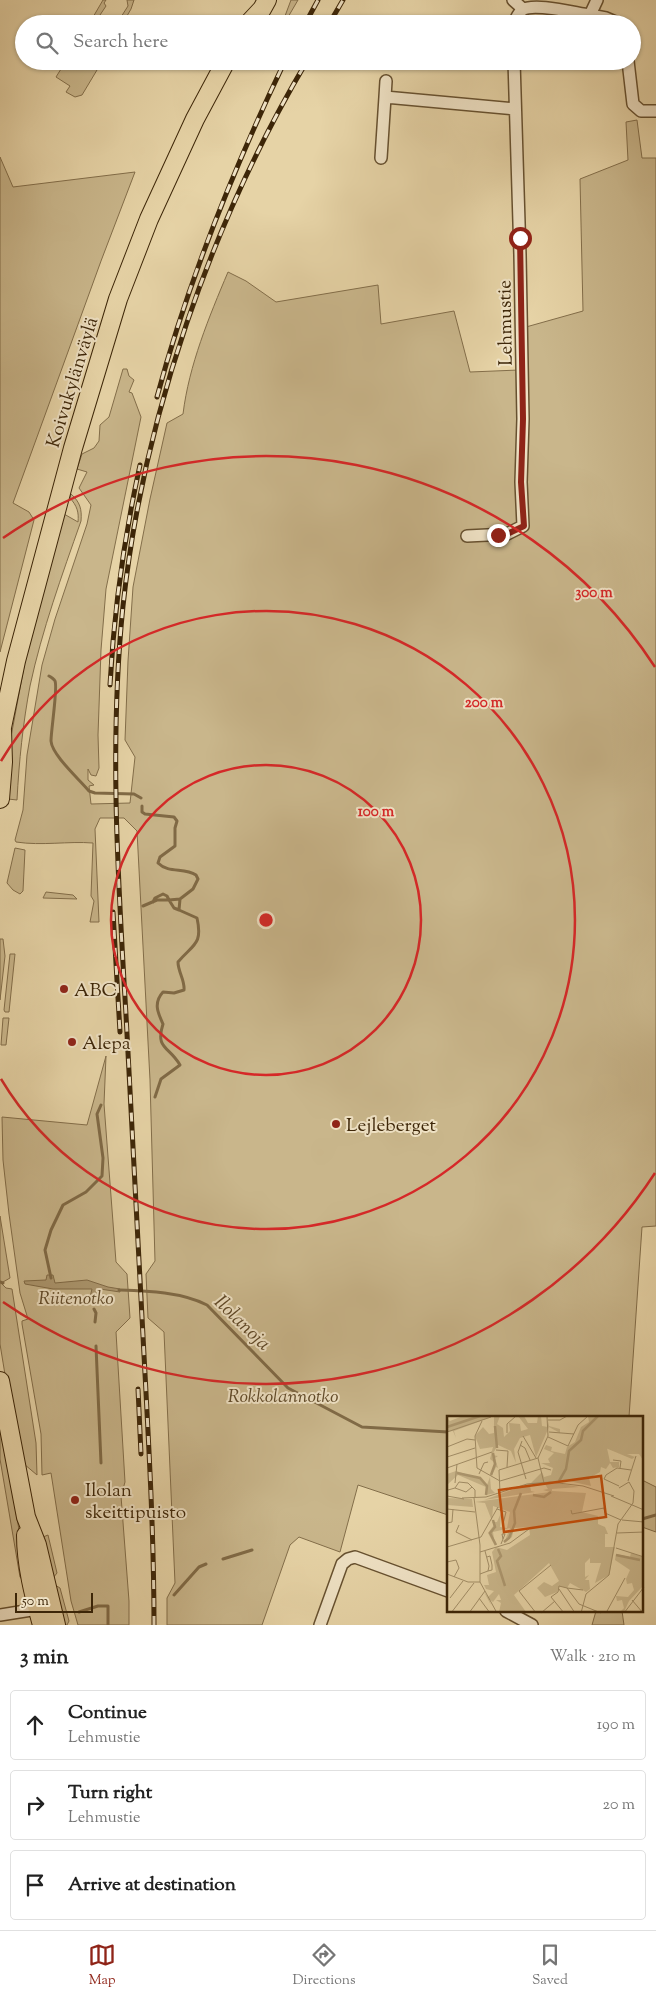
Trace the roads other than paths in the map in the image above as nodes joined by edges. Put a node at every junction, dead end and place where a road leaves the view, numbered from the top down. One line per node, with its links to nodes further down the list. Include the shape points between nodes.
1 (253, 0): 6 (main road)
2 (267, 0): 7 (main road)
3 (513, 0): 5 (street)
4 (597, 0): 9 (street)
5 (523, 10): 8 (street); 9 (street, via 534,7)
6 (249, 15)
7 (256, 15)
8 (518, 15)
9 (590, 15)
10 (221, 70): 19 (main road, Koivukylänväylä, via 149,219 118,299 88,394 16,661)
11 (514, 70): 15 (street, Lehmustie)
12 (629, 70): 16 (street, via 633,104 641,111)
13 (386, 82): 14 (street)
14 (386, 97): 15 (street); 17 (street)
15 (515, 109): 18 (street, Lehmustie, via 524,526 507,534)
16 (656, 111)
17 (381, 158)
18 (466, 536)
19 (1, 734): 20 (main road, Koivukylänväylä)
20 (0, 799)
21 (0, 1381): 24 (main road, via 26,1517 37,1545)
22 (447, 1591): 27 (street, via 355,1557 342,1564)
23 (508, 1612): 28 (street)
24 (44, 1614): 25 (street); 26 (main road)
25 (0, 1615)
26 (56, 1625)
27 (320, 1625)
28 (532, 1625)

